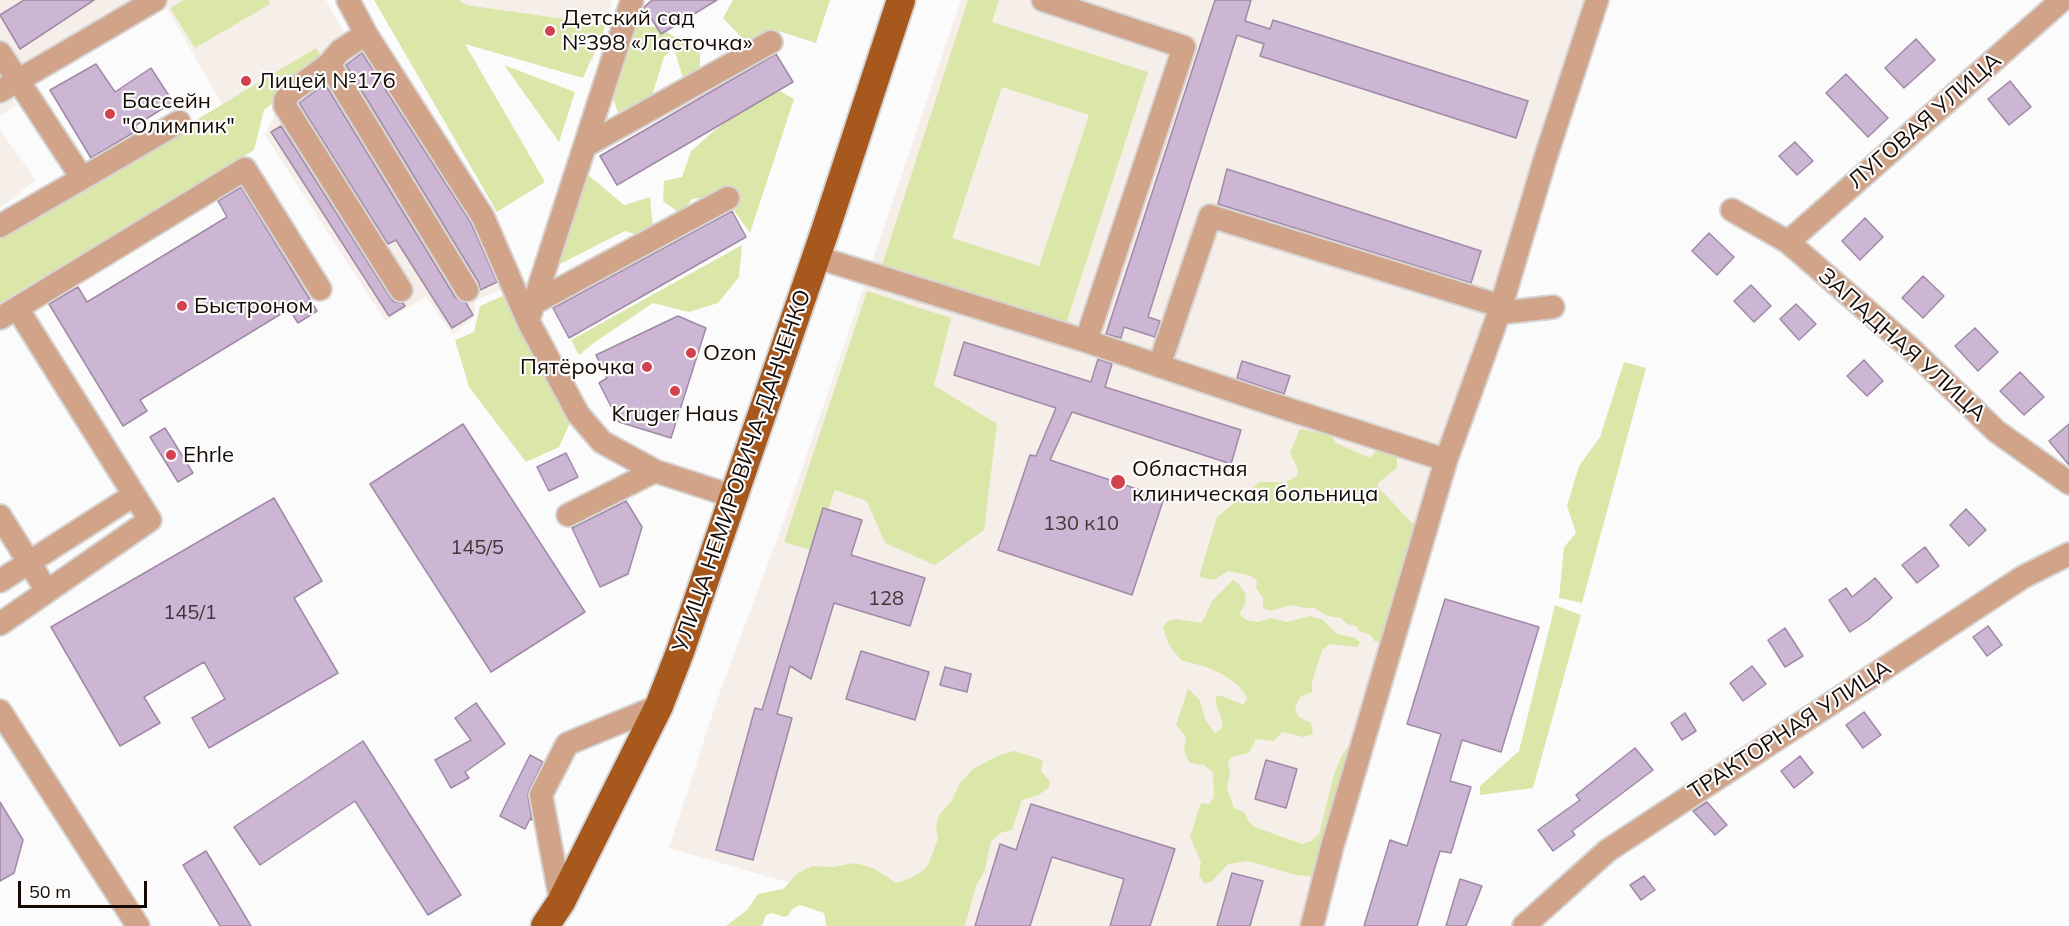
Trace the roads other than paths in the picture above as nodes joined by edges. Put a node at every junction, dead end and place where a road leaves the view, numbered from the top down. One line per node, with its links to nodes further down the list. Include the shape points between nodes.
1 (155, 0): 12 (street)
2 (348, 0): 8 (street)
3 (632, 0): 14 (street)
4 (901, 0): 20 (main road, УЛИЦА НЕМИРОВИЧА-ДАНЧЕНКО)
5 (1043, 0): 28 (street, via 1184,47)
6 (1597, 0): 25 (street)
7 (2062, 0): 19 (street, ЛУГОВАЯ УЛИЦА)
8 (366, 34): 11 (street, via 340,51); 26 (street, via 483,217)
9 (771, 42): 14 (street)
10 (0, 53): 12 (street)
11 (329, 64): 22 (street, via 291,92 285,106); 23 (street)
12 (9, 85): 15 (street)
13 (179, 122): 15 (street)
14 (585, 146): 26 (street)
15 (82, 178): 18 (street)
16 (728, 198): 26 (street)
17 (1732, 210): 19 (street, ЗАПАДНАЯ УЛИЦА)
18 (0, 226)
19 (1788, 242): 32 (street, ЗАПАДНАЯ УЛИЦА, via 1910,348 1996,430)
20 (816, 257): 28 (street); 34 (main road, УЛИЦА НЕМИРОВИЧА-ДАНЧЕНКО)
21 (320, 289): 27 (street, via 245,169)
22 (400, 290)
23 (467, 290)
24 (1553, 307): 25 (street)
25 (1497, 309): 29 (street, via 1210,216); 30 (street)
26 (531, 312): 31 (street, via 578,414 602,442)
27 (9, 313): 33 (street)
28 (1086, 341): 29 (street)
29 (1159, 366): 30 (street)
30 (1446, 460): 47 (street)
31 (655, 471): 34 (street); 35 (street)
32 (2069, 483)
33 (134, 495): 38 (street); 40 (street, via 150,520)
34 (735, 498): 42 (main road, УЛИЦА НЕМИРОВИЧА-ДАНЧЕНКО)
35 (568, 515)
36 (0, 516): 38 (street)
37 (2069, 554): 48 (street, ТРАКТОРНАЯ УЛИЦА, via 2023,577 1607,850)
38 (29, 562): 39 (street); 40 (street)
39 (0, 581)
40 (47, 591): 41 (street)
41 (0, 624)
42 (659, 706): 44 (main road, УЛИЦА НЕМИРОВИЧА-ДАНЧЕНКО); 44 (street, via 567,744 541,795)
43 (0, 711): 45 (street)
44 (561, 902): 46 (main road, УЛИЦА НЕМИРОВИЧА-ДАНЧЕНКО)
45 (138, 926)
46 (545, 926)
47 (1312, 926)
48 (1524, 926)

